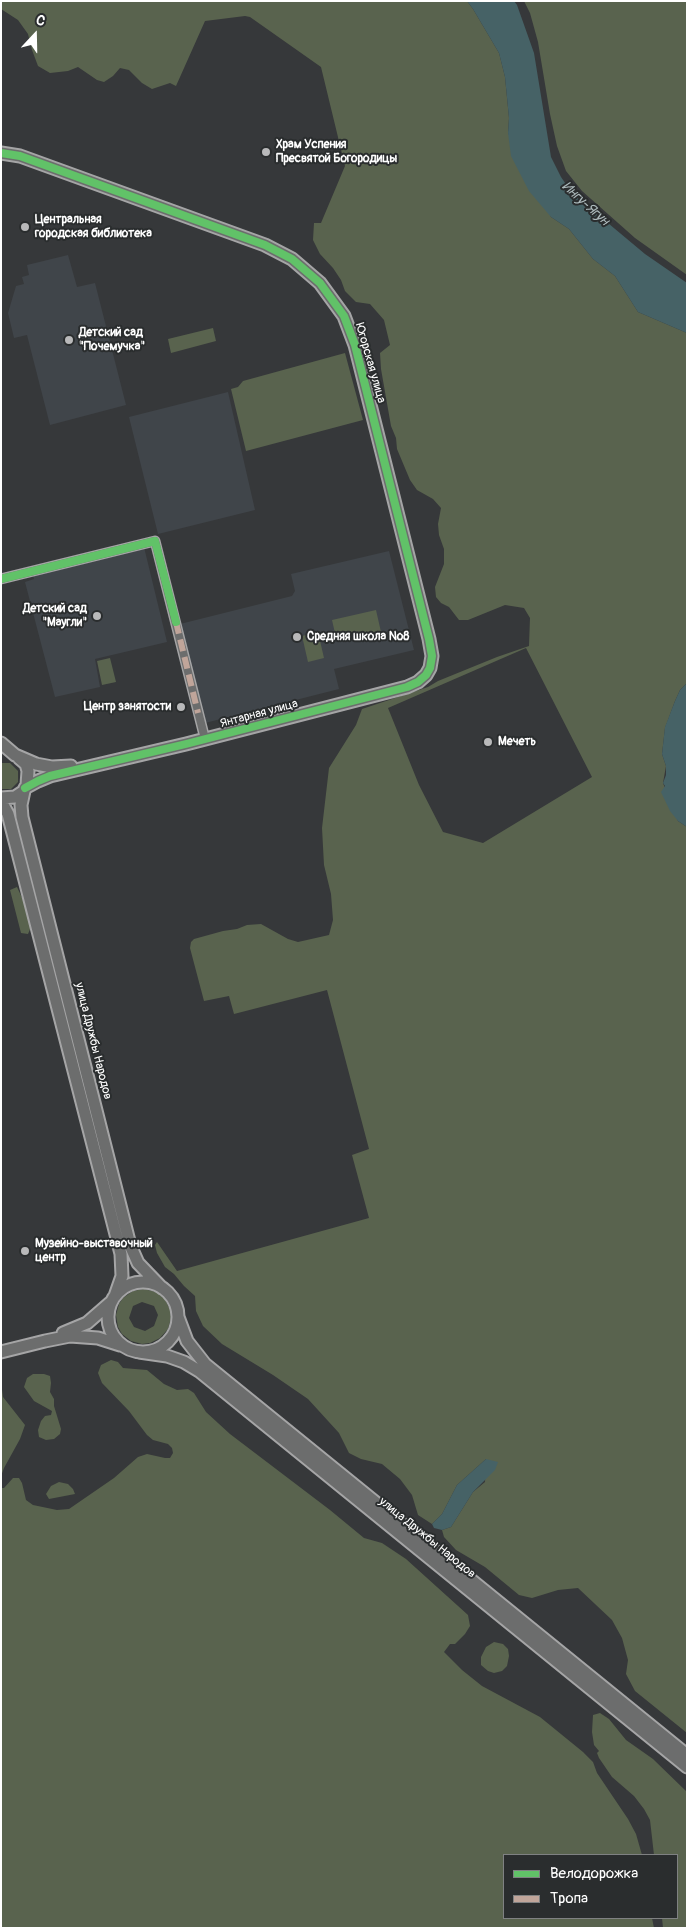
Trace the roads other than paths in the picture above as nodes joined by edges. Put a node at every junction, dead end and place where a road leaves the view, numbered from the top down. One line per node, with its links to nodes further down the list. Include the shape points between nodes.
1 (1, 153): 3 (main road, Югорская улица, via 20,156 265,245 301,265 330,296 344,316 355,345 429,639 432,662)
2 (1, 579): 4 (street, via 155,541)
3 (426, 676): 4 (main road, Янтарная улица, via 407,687)
4 (205, 739): 8 (main road, Янтарная улица)
5 (1, 743): 7 (main road)
6 (1, 754): 7 (main road)
7 (16, 756): 8 (main road, via 52,767); 9 (main road, улица Дружбы Народов, via 26,764 28,771)
8 (95, 764): 9 (main road, via 43,778)
9 (24, 790): 10 (main road, via 15,797); 11 (main road, улица Дружбы Народов, via 22,817 130,1245 138,1263)
10 (1, 800): 12 (main road, улица Дружбы Народов, via 8,814 121,1254 122,1276)
11 (162, 1288): 12 (main road, via 137,1283 123,1288); 13 (main road, via 174,1303)
12 (114, 1298): 14 (main road, via 87,1323); 15 (main road, via 108,1314 110,1329 119,1342)
13 (178, 1318): 15 (main road, via 174,1332 164,1344 151,1351); 17 (main road, улица Дружбы Народов, via 187,1341 205,1364)
14 (45, 1341): 15 (main road, улица Дружбы Народов, via 70,1336 90,1337); 16 (main road)
15 (134, 1350): 18 (main road, улица Дружбы Народов, via 168,1356 199,1370)
16 (1, 1352)
17 (687, 1755)
18 (687, 1767)

